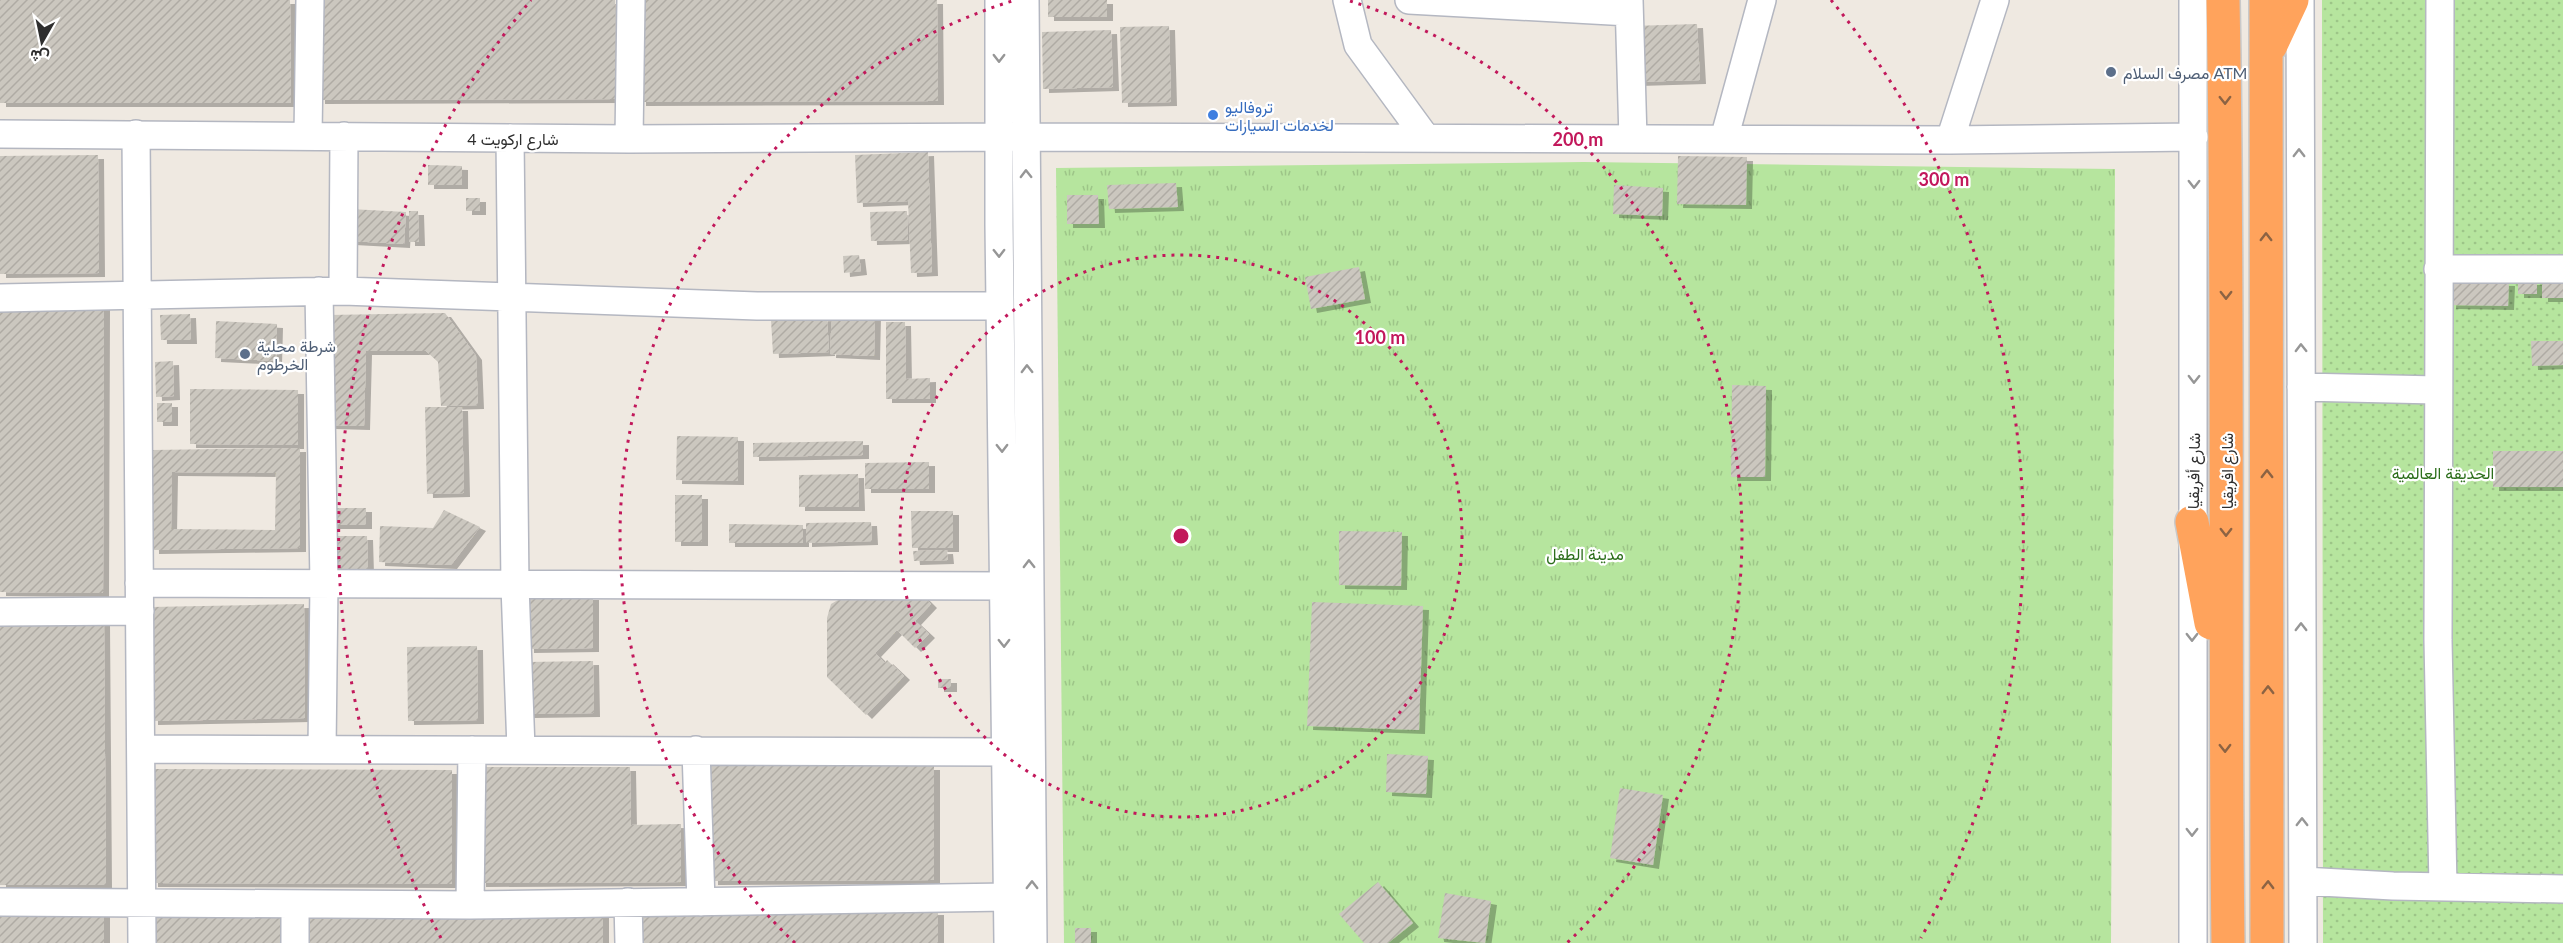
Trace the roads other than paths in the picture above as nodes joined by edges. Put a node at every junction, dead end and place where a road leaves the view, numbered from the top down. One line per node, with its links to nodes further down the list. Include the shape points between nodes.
1 (310, 0): 19 (street)
2 (630, 0): 26 (street)
3 (999, 0): 21 (street, one-way to 21)
4 (1025, 0): 22 (street)
5 (1347, 0): 25 (street, via 1358,45)
6 (1409, 0): 15 (street)
7 (1762, 0): 28 (street)
8 (1995, 0): 29 (street)
9 (2193, 0): 23 (street, شارع أفريقيا)
10 (2223, 0): 46 (highway, شارع افريقيا, one-way to 46)
11 (2266, 0): 16 (highway)
12 (2292, 0): 16 (highway)
13 (2300, 0): 37 (street, one-way to 13)
14 (2440, 0): 30 (street)
15 (1629, 6): 27 (street)
16 (2266, 54): 70 (highway, one-way to 16)
17 (0, 134): 18 (street, شارع اركويت 4)
18 (136, 134): 19 (street, شارع اركويت 4); 33 (street)
19 (308, 135): 20 (street, شارع اركويت 4)
20 (344, 136): 24 (street, شارع اركويت 4); 32 (street)
21 (998, 137): 22 (street, شارع اركويت 4); 26 (street, شارع اركويت 4); 36 (street, one-way to 36)
22 (1025, 137): 25 (street, شارع اركويت 4); 67 (street, one-way to 22)
23 (2194, 137): 29 (street, شارع اركويت 4); 39 (street, شارع أفريقيا, one-way to 39)
24 (510, 138): 26 (street, شارع اركويت 4); 35 (street)
25 (1425, 138): 27 (street, شارع اركويت 4)
26 (629, 139)
27 (1633, 139): 28 (street, شارع اركويت 4)
28 (1724, 139): 29 (street, شارع اركويت 4)
29 (1950, 140)
30 (2438, 269): 31 (street); 38 (street)
31 (2563, 269)
32 (331, 291): 33 (street); 35 (street); 41 (street)
33 (137, 296): 34 (street); 40 (street)
34 (0, 298)
35 (510, 299): 36 (street, via 757,306); 42 (street)
36 (1000, 306): 43 (street, one-way to 43)
37 (2301, 387): 38 (street); 53 (street, one-way to 37)
38 (2437, 390): 54 (street)
39 (2192, 522): 46 (highway); 68 (street, شارع أفريقيا, one-way to 68)
40 (139, 583): 41 (street); 44 (street)
41 (324, 584): 42 (street); 48 (street)
42 (515, 586): 43 (street); 49 (street)
43 (1004, 586): 52 (street, one-way to 52)
44 (140, 611): 45 (street); 47 (street)
45 (0, 612)
46 (2224, 698): 69 (highway, شارع افريقيا, one-way to 69)
47 (141, 748): 48 (street); 60 (street)
48 (322, 749): 50 (street)
49 (521, 749): 50 (street); 51 (street)
50 (472, 750): 62 (street)
51 (696, 750): 52 (street); 59 (street)
52 (1006, 752): 56 (street)
53 (2303, 880): 54 (street); 71 (street)
54 (2443, 887): 55 (street)
55 (2563, 889)
56 (1008, 897): 59 (street); 66 (street)
57 (0, 902): 60 (street)
58 (628, 902): 59 (street); 62 (street); 65 (street)
59 (701, 902)
60 (142, 903): 61 (street); 63 (street)
61 (295, 904): 62 (street); 64 (street)
62 (470, 905)
63 (142, 943)
64 (295, 943)
65 (629, 943)
66 (1008, 943)
67 (1033, 943)
68 (2193, 943)
69 (2228, 943)
70 (2267, 943)
71 (2303, 943)

